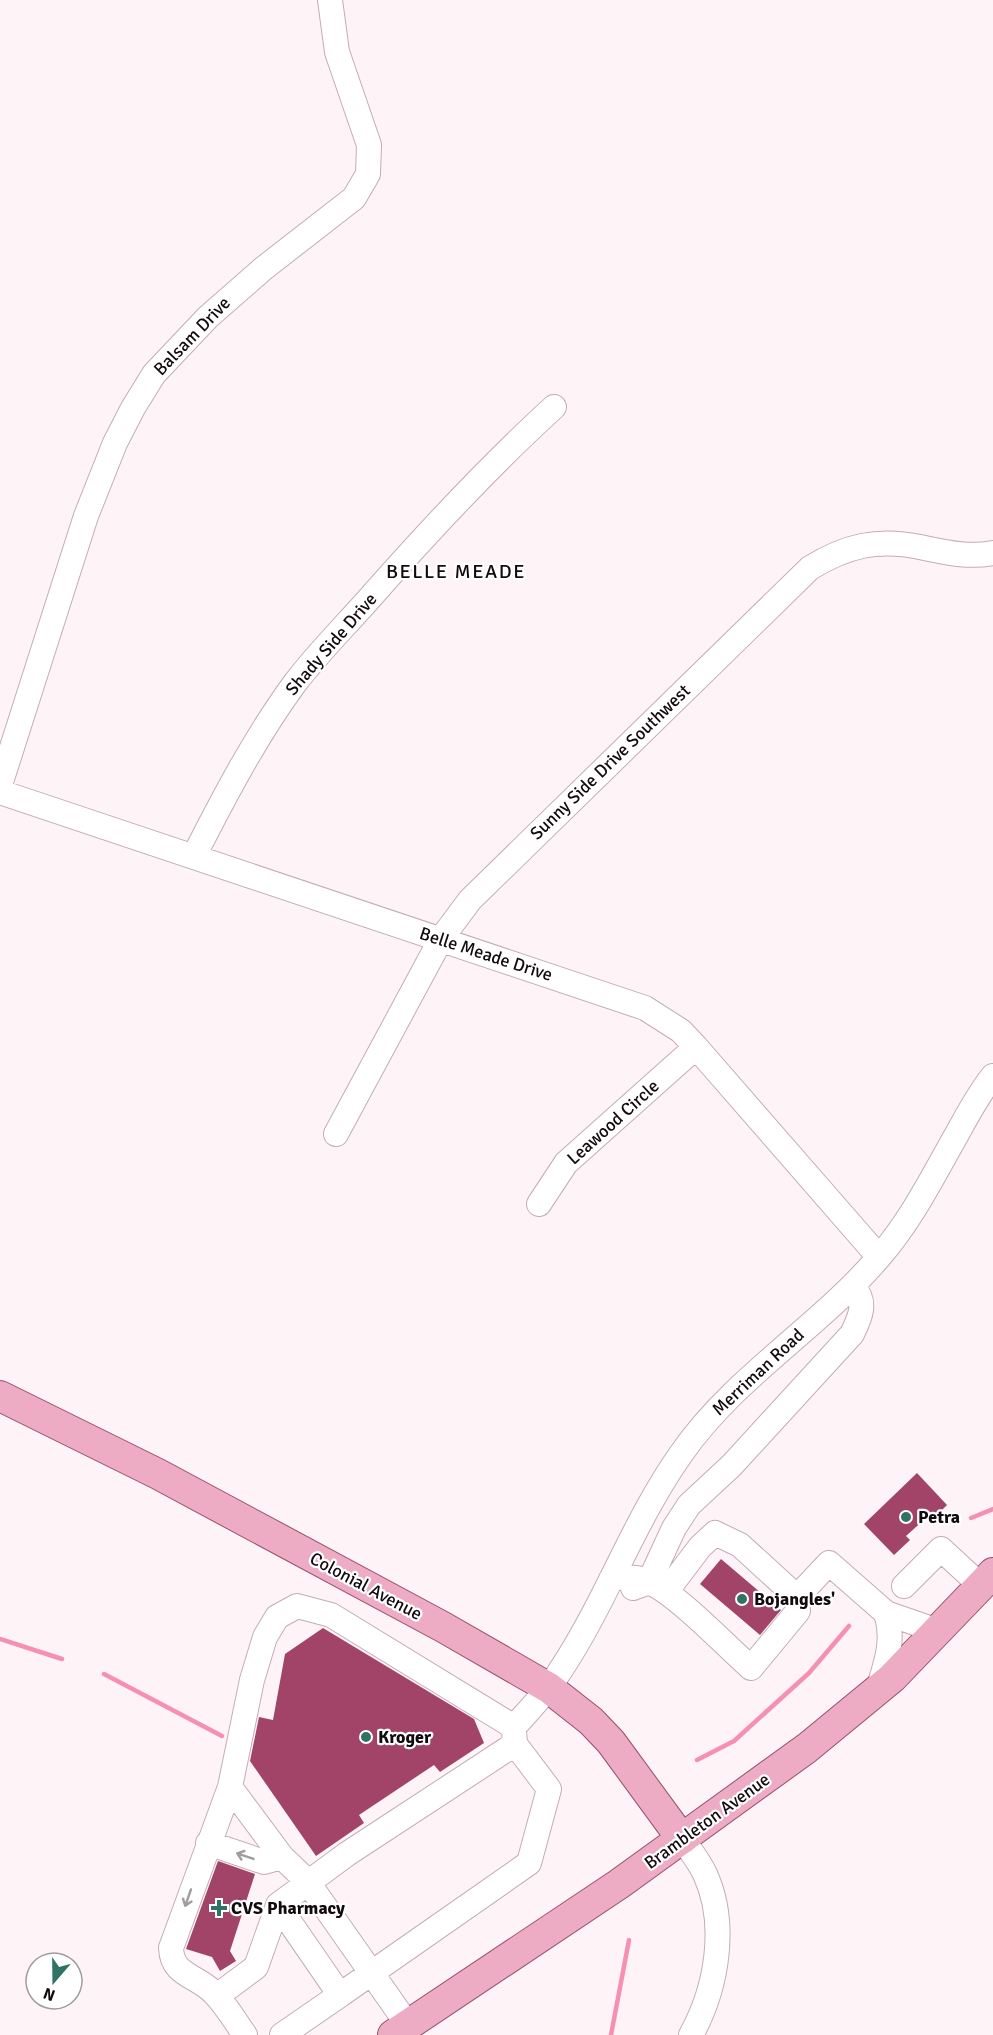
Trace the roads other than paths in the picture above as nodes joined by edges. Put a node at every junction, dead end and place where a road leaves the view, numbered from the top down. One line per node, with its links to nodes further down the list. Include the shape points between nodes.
1 (330, 0): 4 (street, Balsam Drive, via 337,52 369,145 368,174 354,198 200,324 154,374 132,408 86,516)
2 (554, 407): 6 (street, Shady Side Drive, via 517,440 297,680)
3 (993, 553): 7 (street, Sunny Side Drive Southwest, via 971,556 898,544 872,545 837,552 810,568 516,853 470,900)
4 (0, 785)
5 (0, 792): 6 (street, Belle Meade Drive)
6 (194, 856): 7 (street, Belle Meade Drive)
7 (441, 939): 8 (street, Belle Meade Drive, via 645,1008 681,1031); 10 (street, Sunny Side Drive Southwest)
8 (696, 1047): 11 (street, Leawood Circle, via 566,1163); 12 (street, Belle Meade Drive)
9 (993, 1076): 12 (street, Merriman Road, via 907,1224)
10 (336, 1134)
11 (539, 1204)
12 (879, 1257): 13 (street, Merriman Road)
13 (853, 1286): 16 (street, Merriman Road, via 748,1378 706,1421 660,1485); 18 (street, via 861,1296 862,1313 852,1334 732,1465 689,1505 674,1528)
14 (0, 1396): 23 (main road, Colonial Avenue, via 158,1474)
15 (987, 1579): 17 (street, via 941,1549); 22 (main road, Brambleton Avenue)
16 (610, 1580): 18 (street, via 630,1577); 20 (street, Merriman Road)
17 (904, 1586)
18 (657, 1587): 19 (street, via 715,1533 740,1545); 19 (street, via 751,1668 798,1611); 20 (street)
19 (797, 1597): 21 (street, via 829,1563)
20 (598, 1604): 23 (street, Merriman Road)
21 (886, 1613): 22 (street); 24 (street, via 891,1647)
22 (935, 1630): 24 (main road, Brambleton Avenue)
23 (549, 1688): 25 (street, Merriman Road); 27 (main road, Colonial Avenue, via 611,1742)
24 (878, 1690): 27 (main road, Brambleton Avenue)
25 (515, 1736): 26 (street, via 332,1615 297,1606 277,1617 265,1637); 30 (street, Merriman Road); 32 (street, via 549,1789 529,1863)
26 (230, 1787): 28 (street); 29 (street)
27 (682, 1839): 35 (main road, Brambleton Avenue); 38 (street, via 705,1875 716,1913 713,1978)
28 (208, 1843): 29 (street, one-way to 28, via 264,1862); 34 (street, one-way to 34, via 171,1948 171,1958 181,1973 198,1980)
29 (282, 1857): 30 (street)
30 (307, 1881): 31 (street, Merriman Road); 32 (street)
31 (278, 1905): 33 (street); 34 (street, via 256,1967)
32 (371, 1971): 33 (street); 35 (street)
33 (340, 1995): 37 (street)
34 (217, 1996): 36 (street)
35 (401, 2030)
36 (245, 2035)
37 (282, 2035)
38 (691, 2035)

